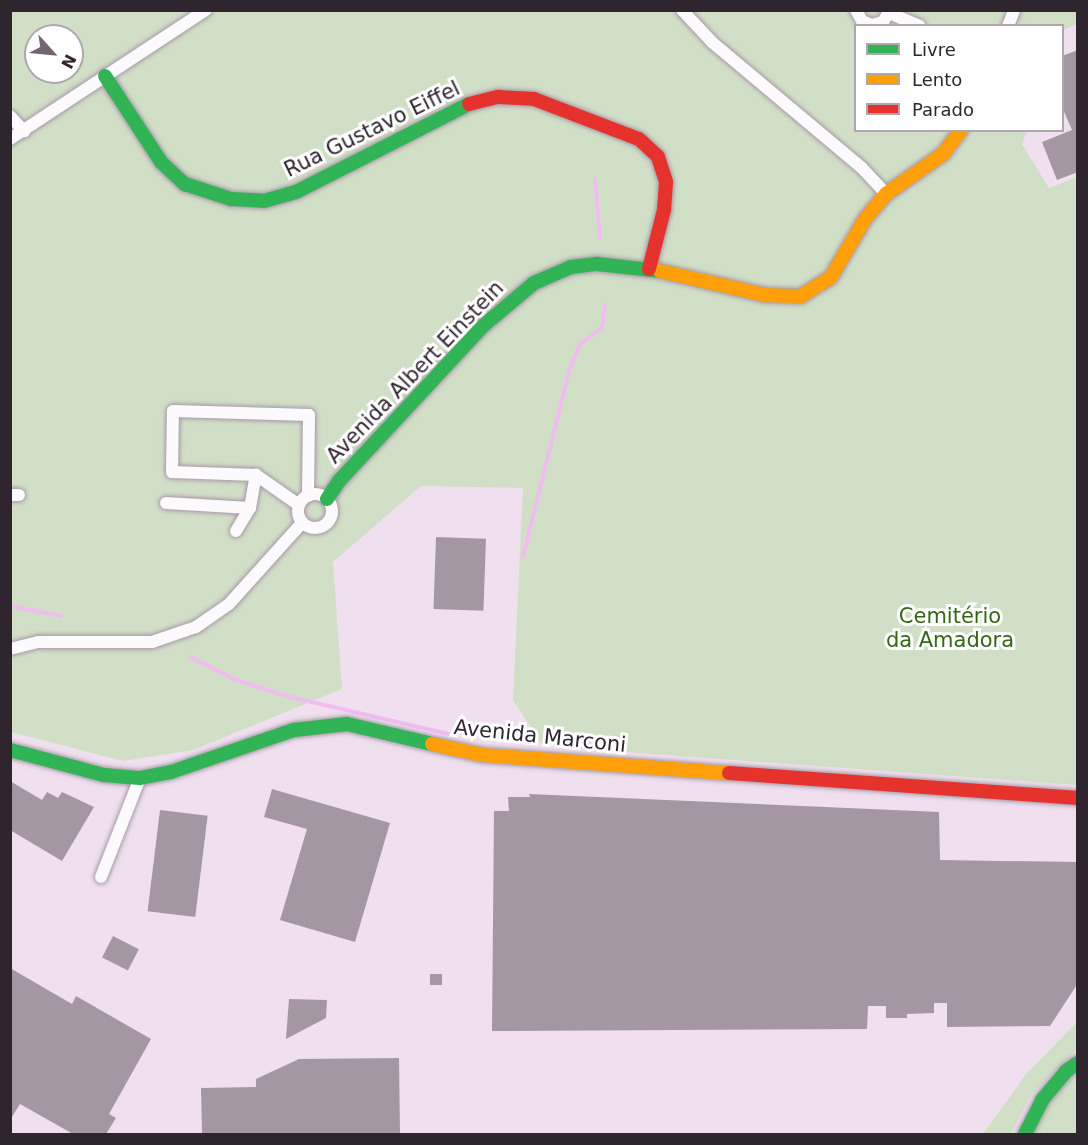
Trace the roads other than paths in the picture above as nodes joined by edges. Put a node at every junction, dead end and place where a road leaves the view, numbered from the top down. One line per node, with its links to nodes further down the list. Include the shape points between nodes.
1 (206, 10): 8 (street)
2 (682, 10): 13 (street, via 713,43 862,168)
3 (856, 10): 5 (street, via 862,21)
4 (890, 12): 6 (street, via 883,22); 7 (street)
5 (870, 24)
6 (876, 24)
7 (915, 24)
8 (105, 76): 10 (street); 14 (main road, Rua Gustavo Eiffel, via 161,162 185,184 231,199 264,201 296,192 461,106 498,97 534,99 570,110 639,139 658,158 666,182 664,210)
9 (10, 116): 10 (street)
10 (24, 131): 12 (street)
11 (960, 132): 13 (main road, Avenida Albert Einstein, via 943,154)
12 (10, 139)
13 (886, 194): 14 (main road, Avenida Albert Einstein, via 865,219 831,277 801,297 765,295)
14 (649, 269): 17 (main road, Avenida Albert Einstein, via 578,266 555,273 519,293 483,326 347,472)
15 (256, 475): 16 (street); 16 (street, via 172,472 174,411 309,415); 19 (street)
16 (304, 500): 17 (street); 20 (street)
17 (327, 500): 20 (street, via 332,509 326,524 311,528)
18 (166, 503): 19 (street)
19 (250, 508): 21 (street)
20 (302, 523): 22 (street, via 229,604 196,627 152,642 38,642)
21 (236, 531)
22 (10, 649)
23 (10, 750): 24 (main road, Avenida Marconi, via 104,775)
24 (140, 778): 25 (main road, Avenida Marconi, via 171,772 294,730 347,724 482,755); 26 (street)
25 (1077, 798)
26 (101, 877)
27 (1077, 1063): 28 (main road, via 1042,1100)
28 (1025, 1134)

